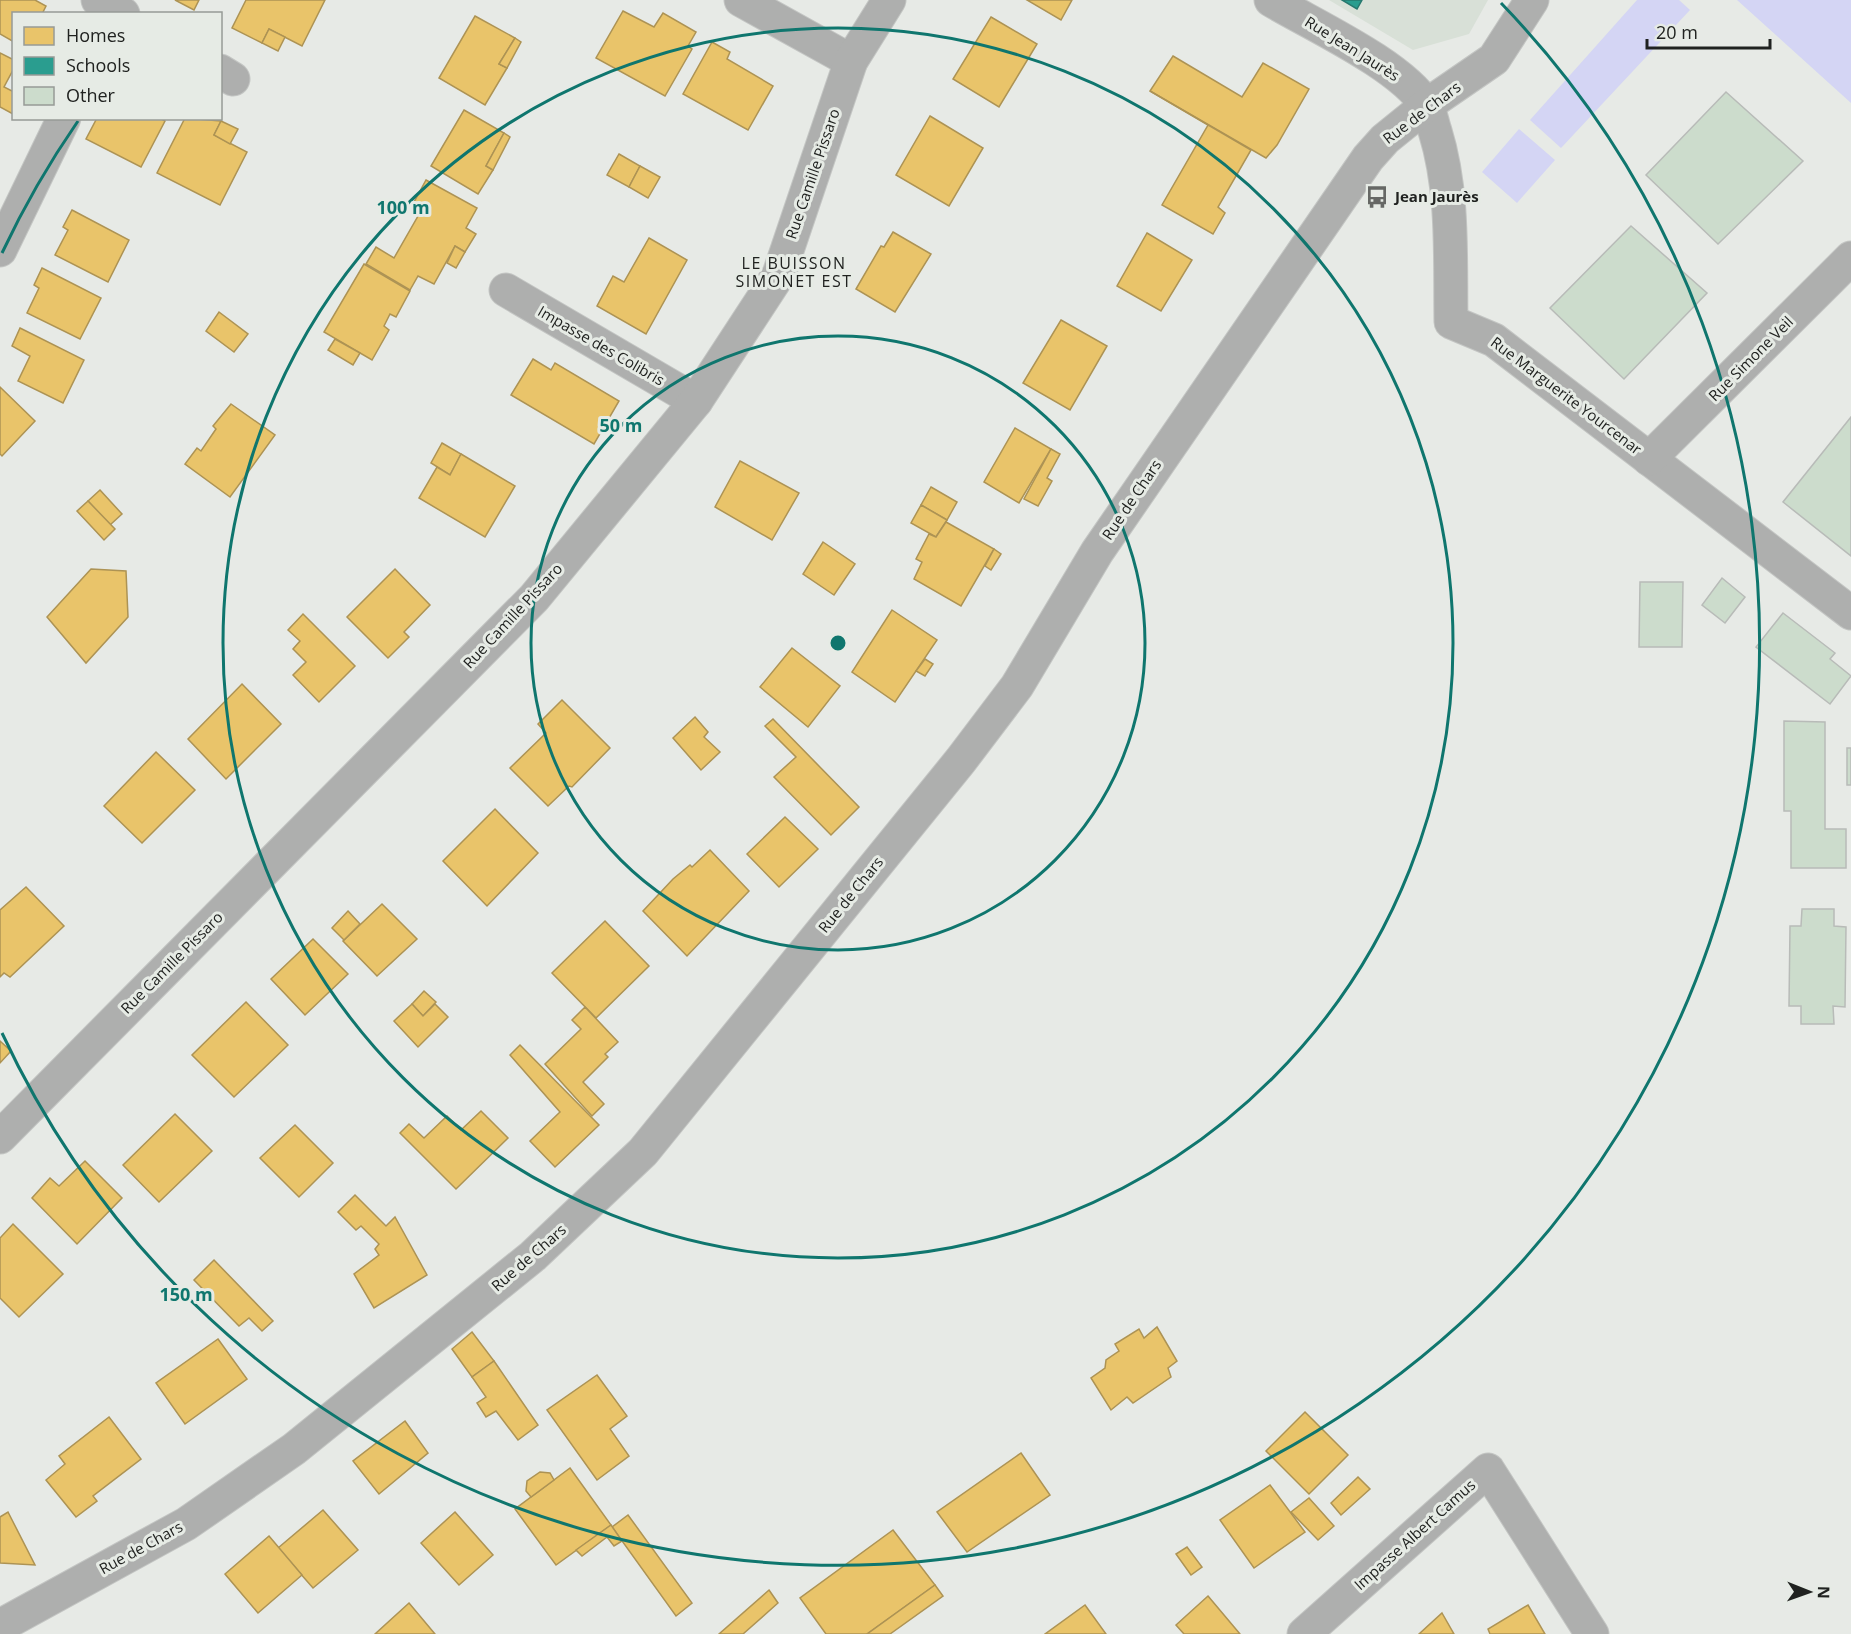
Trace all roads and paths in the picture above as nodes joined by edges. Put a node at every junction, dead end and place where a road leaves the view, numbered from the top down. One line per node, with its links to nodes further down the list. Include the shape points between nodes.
1 (741, 0): 5 (street)
2 (889, 0): 5 (street, Rue Camille Pissaro)
3 (1271, 0): 6 (street, Rue Jean Jaurès, via 1393,72)
4 (1532, 0): 6 (street, Rue de Chars, via 1494,59)
5 (851, 61): 11 (street, Rue Camille Pissaro, via 778,274)
6 (1427, 105): 12 (street, Rue Marguerite Yourcenar, via 1443,157 1449,207 1451,322 1494,340); 15 (street, Rue de Chars, via 1368,158 1097,552 1017,686 643,1152 529,1260 294,1449 186,1524)
7 (63, 120): 8 (street)
8 (0, 250)
9 (1851, 258): 12 (street, Rue Simone Veil)
10 (506, 290): 11 (street, Impasse des Colibris)
11 (696, 401): 14 (street, Rue Camille Pissaro, via 534,598)
12 (1650, 459): 13 (street, Rue Marguerite Yourcenar)
13 (1851, 613)
14 (0, 1137)
15 (0, 1626)
16 (1304, 1634): 17 (street, Impasse Albert Camus, via 1488,1470)
17 (1592, 1634)

